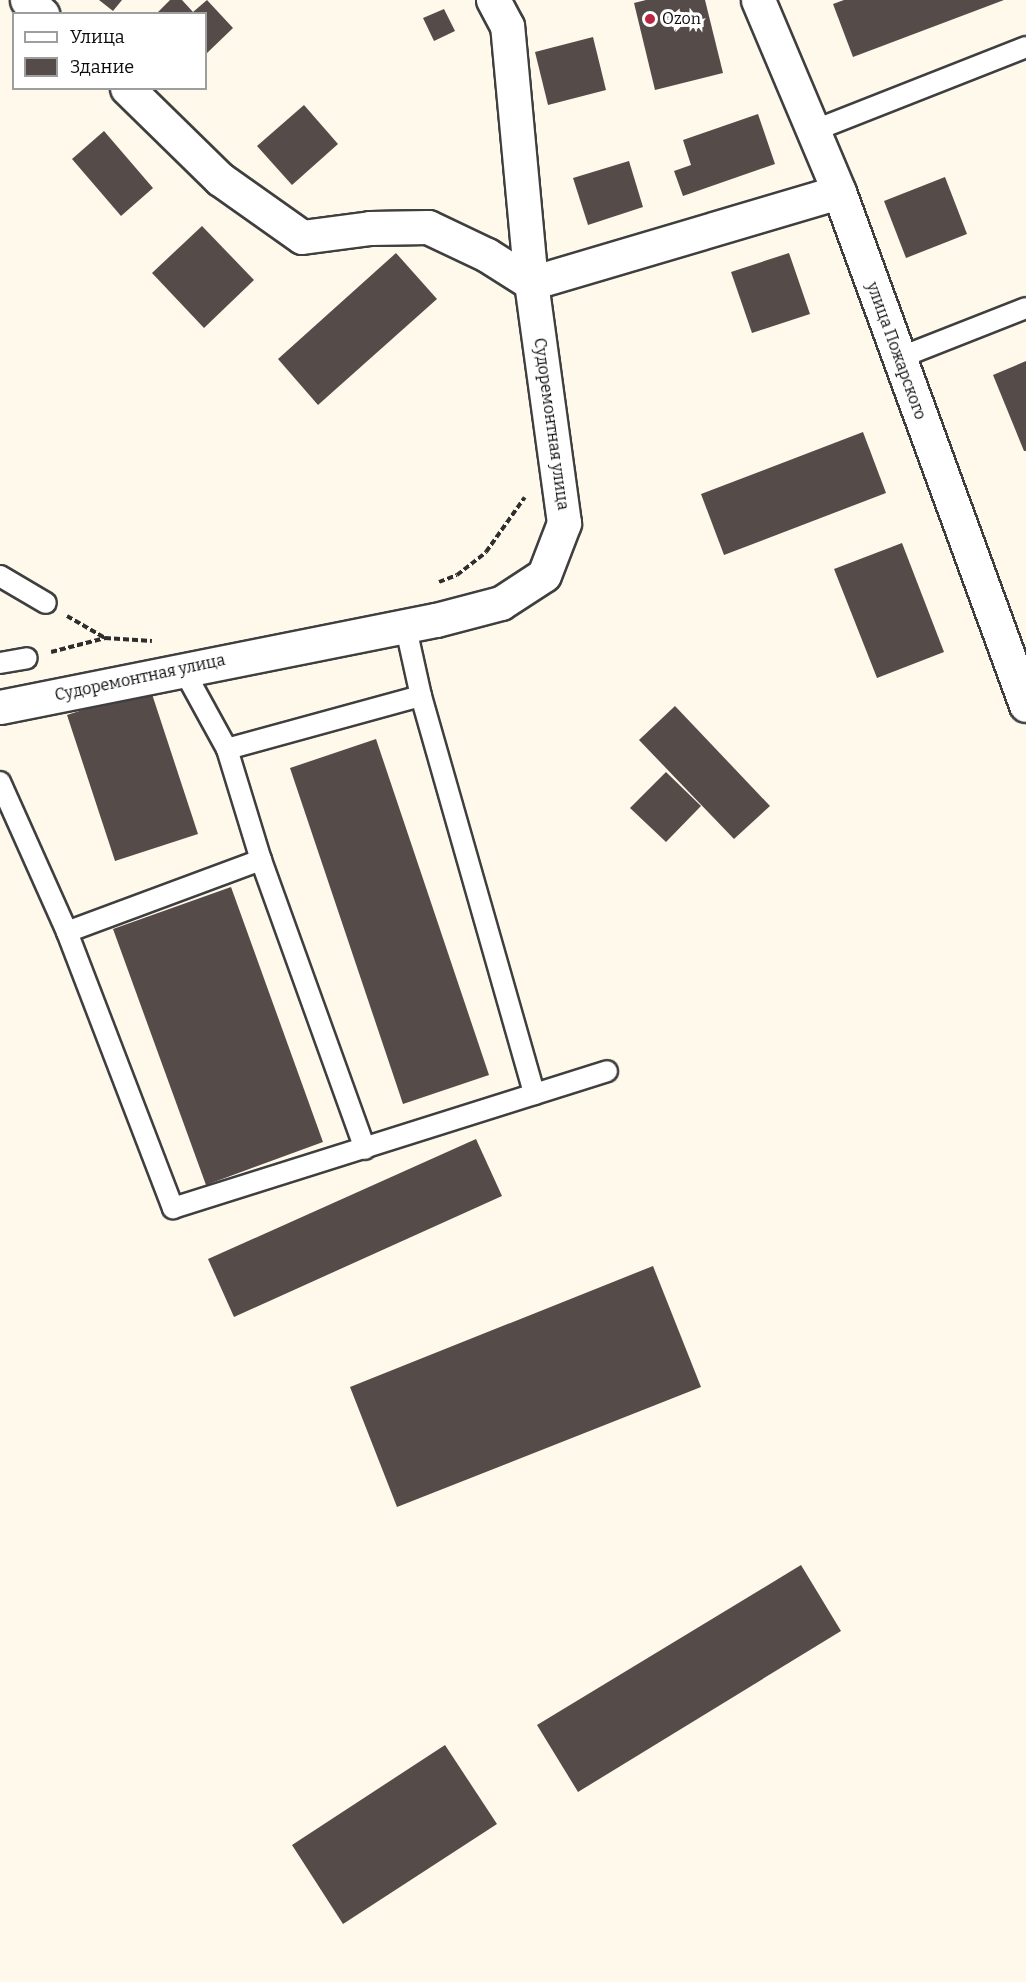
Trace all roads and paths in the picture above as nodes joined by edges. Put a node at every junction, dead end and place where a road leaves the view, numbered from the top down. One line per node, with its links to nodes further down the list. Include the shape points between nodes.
1 (27, 0): 4 (street)
2 (493, 0): 9 (street, Судоремонтная улица, via 507,26)
3 (758, 0): 7 (street, улица Пожарского)
4 (40, 12)
5 (1026, 47): 7 (lane)
6 (129, 90): 9 (street, via 220,179 302,237 370,228 428,227 487,255)
7 (813, 131): 8 (street, улица Пожарского)
8 (838, 192): 9 (street); 11 (street, улица Пожарского)
9 (531, 283): 16 (street, Судоремонтная улица, via 564,523 544,575 501,603)
10 (1026, 308): 11 (lane)
11 (899, 358): 23 (street, улица Пожарского)
12 (528, 486): 14 (path, via 509,524 486,552 457,575)
13 (0, 576): 15 (lane)
14 (430, 585)
15 (46, 603): 17 (path)
16 (405, 624): 21 (street, Судоремонтная улица); 22 (lane)
17 (105, 638): 18 (path); 19 (path)
18 (164, 639)
19 (27, 658): 20 (lane)
20 (0, 663)
21 (183, 669): 24 (street, Судоремонтная улица); 25 (lane)
22 (420, 696): 25 (lane); 30 (lane)
23 (1026, 705)
24 (0, 707)
25 (227, 749): 27 (lane)
26 (0, 782): 28 (lane)
27 (261, 860): 28 (lane); 31 (lane)
28 (67, 932): 31 (lane, via 173,1208)
29 (607, 1071): 30 (lane)
30 (534, 1094): 31 (lane)
31 (364, 1149)

